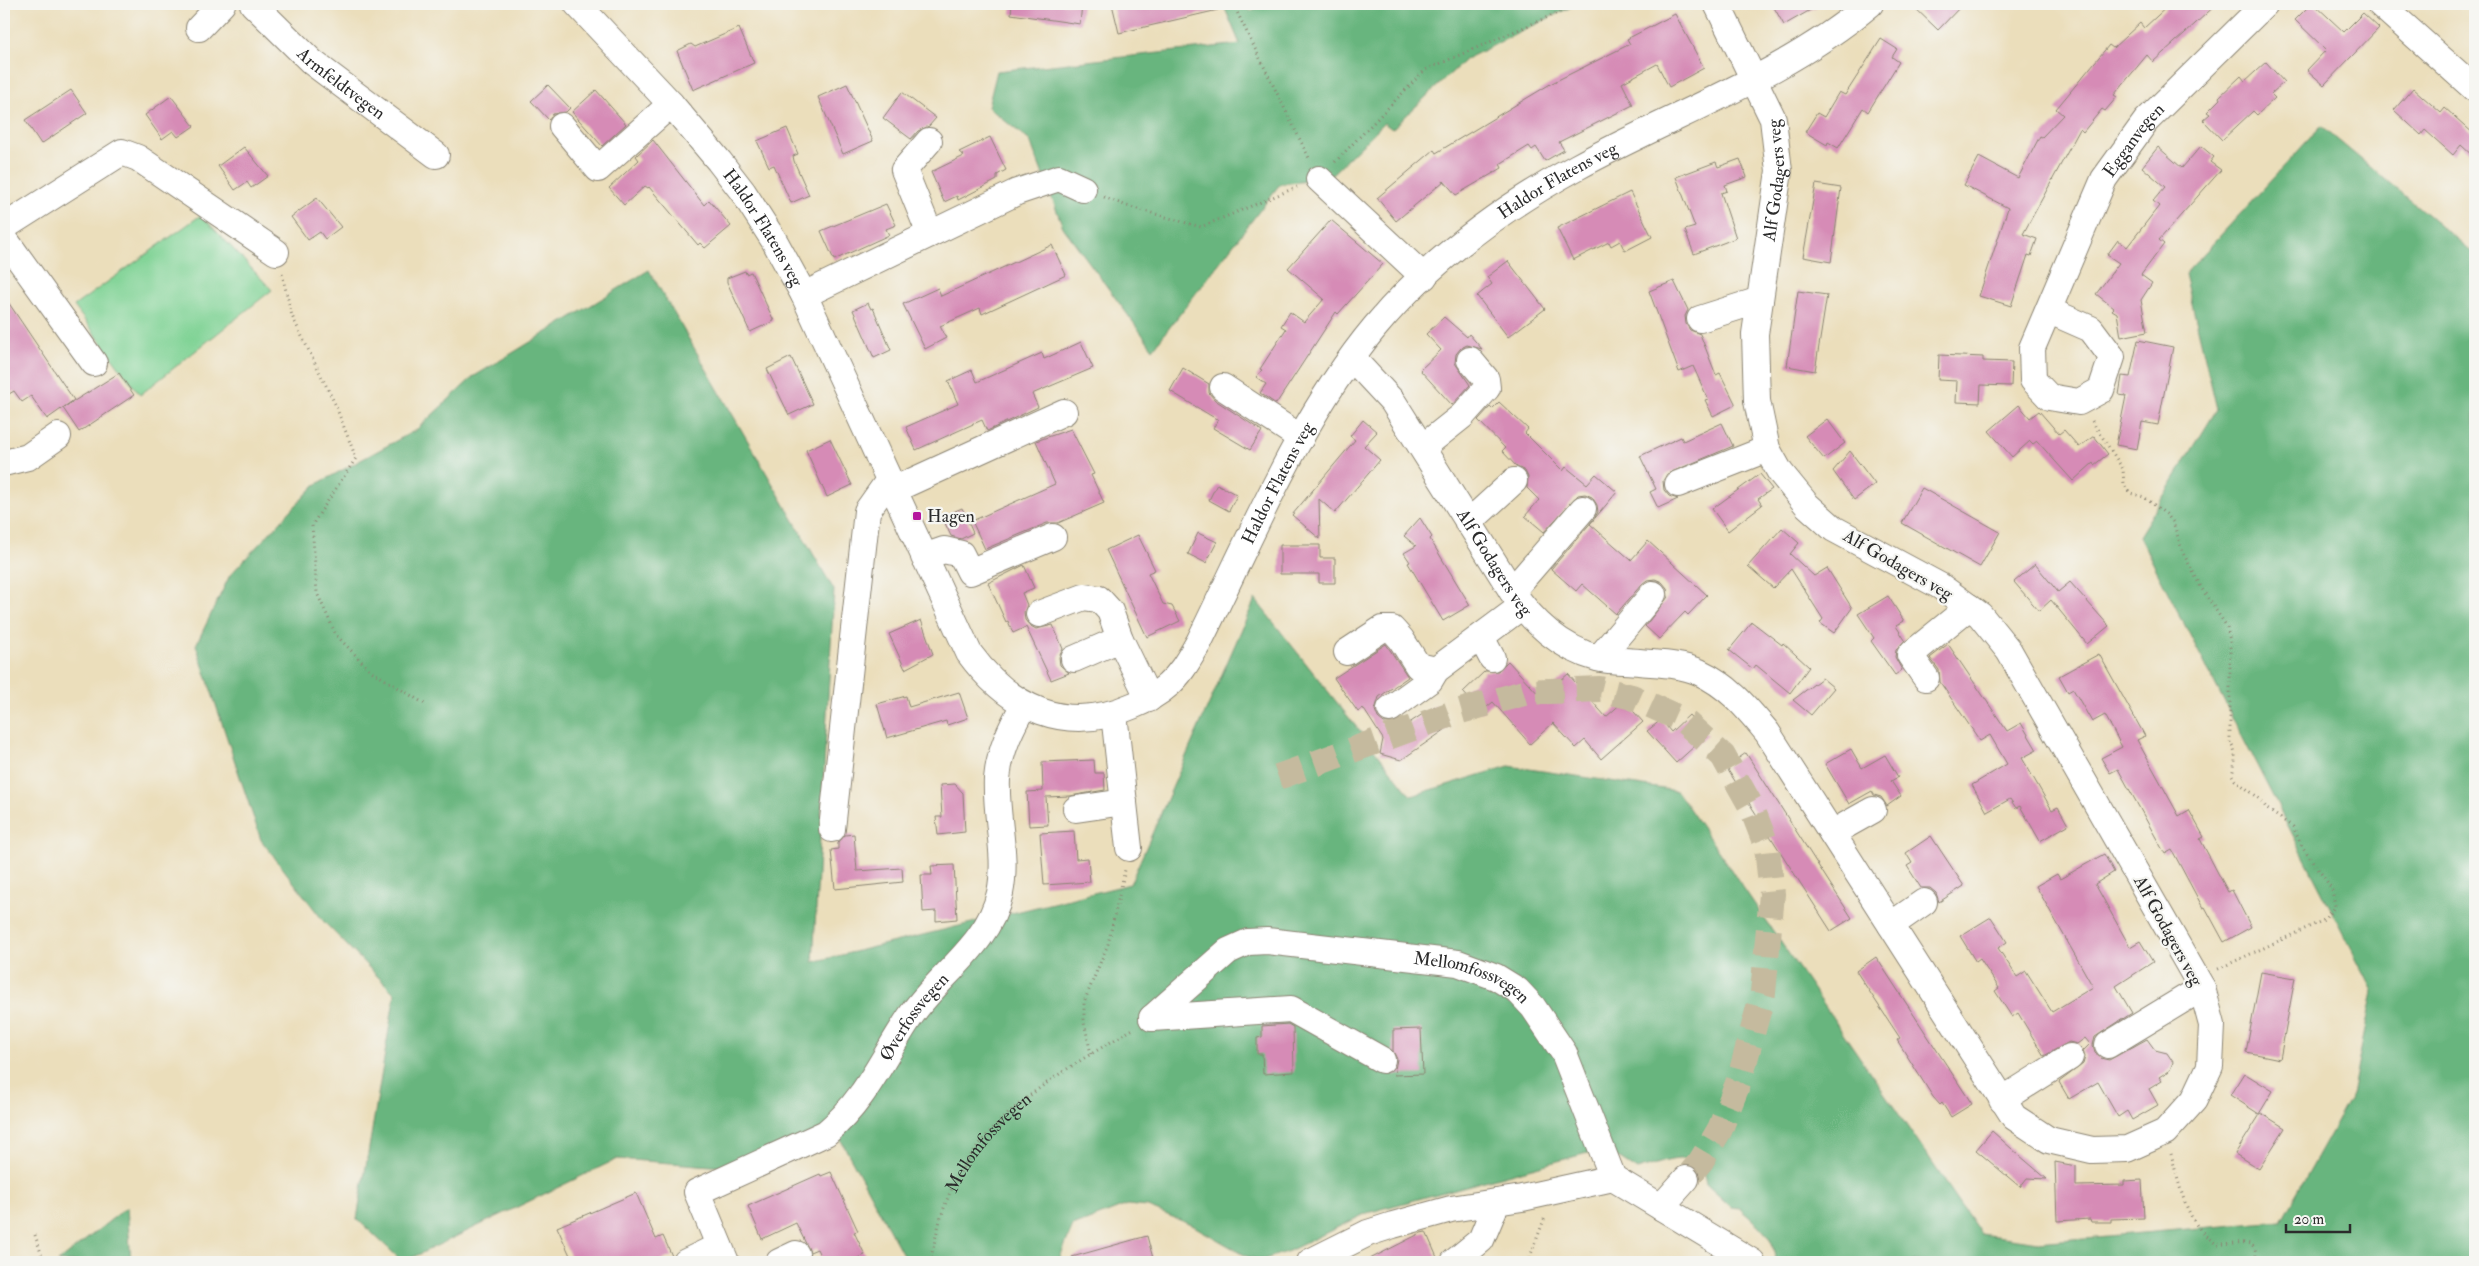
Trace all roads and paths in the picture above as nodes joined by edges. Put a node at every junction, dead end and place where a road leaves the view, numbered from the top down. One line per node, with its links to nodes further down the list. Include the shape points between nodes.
1 (222, 4): 10 (street)
2 (253, 4): 16 (street, Armfeldtvegen, via 312,62)
3 (1233, 4): 17 (path)
4 (1578, 4): 17 (path, via 1425,70)
5 (1717, 4): 11 (street, Alf Godagers veg)
6 (1870, 4): 11 (street, Haldor Flatens veg, via 1808,50)
7 (2265, 4): 26 (street, Egganvegen, via 2146,121 2104,178)
8 (2380, 4): 12 (street)
9 (584, 5): 13 (street, Haldor Flatens veg)
10 (199, 28)
11 (1755, 80): 23 (street, Haldor Flatens veg, via 1578,166 1526,196 1478,229); 25 (street, Alf Godagers veg, via 1773,119 1779,171)
12 (2475, 89)
13 (671, 104): 14 (street, via 598,169); 24 (street, Haldor Flatens veg, via 743,192)
14 (562, 126)
15 (929, 141): 20 (street, via 904,170)
16 (436, 155)
17 (1319, 178): 18 (path, via 1201,227 1127,206); 23 (street)
18 (1083, 189): 20 (street, via 1059,178 1017,192)
19 (4, 227): 22 (street, via 122,152 138,158)
20 (930, 234): 24 (street)
21 (4, 238): 30 (street)
22 (276, 252): 57 (path, via 292,316 335,404 356,458 312,525 317,593 336,635 371,671)
23 (1424, 277): 28 (street, Haldor Flatens veg, via 1374,328)
24 (804, 295): 41 (street, Haldor Flatens veg)
25 (1760, 300): 27 (street); 37 (street, Alf Godagers veg, via 1755,334 1757,400)
26 (2050, 310): 32 (street, Egganvegen, via 2032,348 2033,380 2049,397); 32 (street, via 2091,329 2112,357 2101,390)
27 (1700, 318)
28 (1352, 358): 35 (street, Haldor Flatens veg); 36 (street, Alf Godagers veg, via 1393,402)
29 (1470, 360): 36 (street, via 1486,379 1487,388 1462,416)
30 (94, 363)
31 (1223, 387): 35 (street)
32 (2079, 402): 69 (path, via 2123,469 2124,485 2130,493 2144,497 2173,522 2183,553 2227,628 2230,641 2230,744 2236,761 2232,775 2267,809 2292,827 2332,889 2335,906 2324,920)
33 (1064, 412): 41 (street)
34 (58, 436): 38 (street, via 28,457)
35 (1301, 438): 56 (street, Haldor Flatens veg, via 1199,642 1183,669)
36 (1423, 447): 43 (street, Alf Godagers veg)
37 (1767, 449): 40 (street); 48 (street, Alf Godagers veg, via 1780,472 1807,505 1834,529 1940,586)
38 (4, 463)
39 (1514, 481): 43 (street)
40 (1678, 484)
41 (891, 485): 45 (street, Haldor Flatens veg); 64 (street, via 867,511)
42 (1583, 508): 47 (street)
43 (1468, 523): 47 (street, Alf Godagers veg)
44 (1053, 537): 45 (street, via 970,572 961,554 944,550)
45 (924, 557): 58 (street, Haldor Flatens veg, via 969,653 992,681)
46 (1653, 594): 52 (street)
47 (1517, 599): 52 (street, Alf Godagers veg, via 1553,636 1574,650); 54 (street, via 1486,648)
48 (1969, 607): 55 (street, via 1910,655); 69 (street, Alf Godagers veg, via 1980,615 2009,651)
49 (1039, 614): 50 (street, via 1084,597 1100,599 1110,611)
50 (1120, 639): 53 (street); 56 (street)
51 (1347, 652): 54 (street, via 1382,629 1392,629 1418,666)
52 (1599, 658): 65 (street, Alf Godagers veg, via 1676,665 1699,672 1735,694 1767,732)
53 (1074, 659)
54 (1436, 670): 59 (street, via 1430,680)
55 (1926, 678)
56 (1149, 699): 60 (street, Haldor Flatens veg)
57 (425, 704)
58 (1024, 705): 60 (street, Haldor Flatens veg, via 1048,715 1069,718); 83 (street, Øverfossvegen, via 1008,734 997,779 1003,875 992,918 978,941 912,1013 862,1097 844,1118 826,1133 697,1192)
59 (1390, 709)
60 (1114, 714): 61 (street)
61 (1124, 802): 62 (street); 66 (street)
62 (1076, 809)
63 (1873, 810): 65 (street)
64 (832, 828)
65 (1832, 833): 68 (street, Alf Godagers veg)
66 (1129, 848): 72 (path, via 1108,944 1084,1002 1084,1022)
67 (1924, 902): 68 (street)
68 (1890, 925): 75 (street, Alf Godagers veg)
69 (2199, 983): 71 (street); 76 (street, Alf Godagers veg, via 2212,1025 2210,1066 2194,1100)
70 (1152, 1018): 72 (path, Mellomfossvegen); 74 (street, via 1291,1009); 77 (street, Mellomfossvegen, via 1228,951 1248,942 1267,941 1433,959 1479,970 1517,990 1549,1028 1574,1076)
71 (2108, 1045)
72 (1091, 1054): 86 (path, Mellomfossvegen, via 1053,1078 1017,1107 972,1156 955,1180 945,1205)
73 (2070, 1057): 75 (street)
74 (1382, 1060)
75 (2002, 1100): 76 (street, Alf Godagers veg, via 2014,1117 2049,1140 2092,1150 2127,1149)
76 (2165, 1132): 91 (path, via 2192,1218 2208,1240 2217,1244 2249,1242 2256,1253)
77 (1613, 1178): 79 (street); 81 (street)
78 (1686, 1179): 81 (street)
79 (1554, 1191): 80 (street); 89 (path)
80 (1497, 1202): 87 (street, via 1451,1209 1368,1233); 88 (street, via 1481,1240)
81 (1661, 1208): 90 (street)
82 (34, 1235): 84 (path)
83 (723, 1254): 85 (street, Øverfossvegen)
84 (44, 1262)
85 (686, 1262)
86 (930, 1262)
87 (1310, 1262)
88 (1454, 1262)
89 (1528, 1262)
90 (1752, 1262)
91 (2254, 1262)

